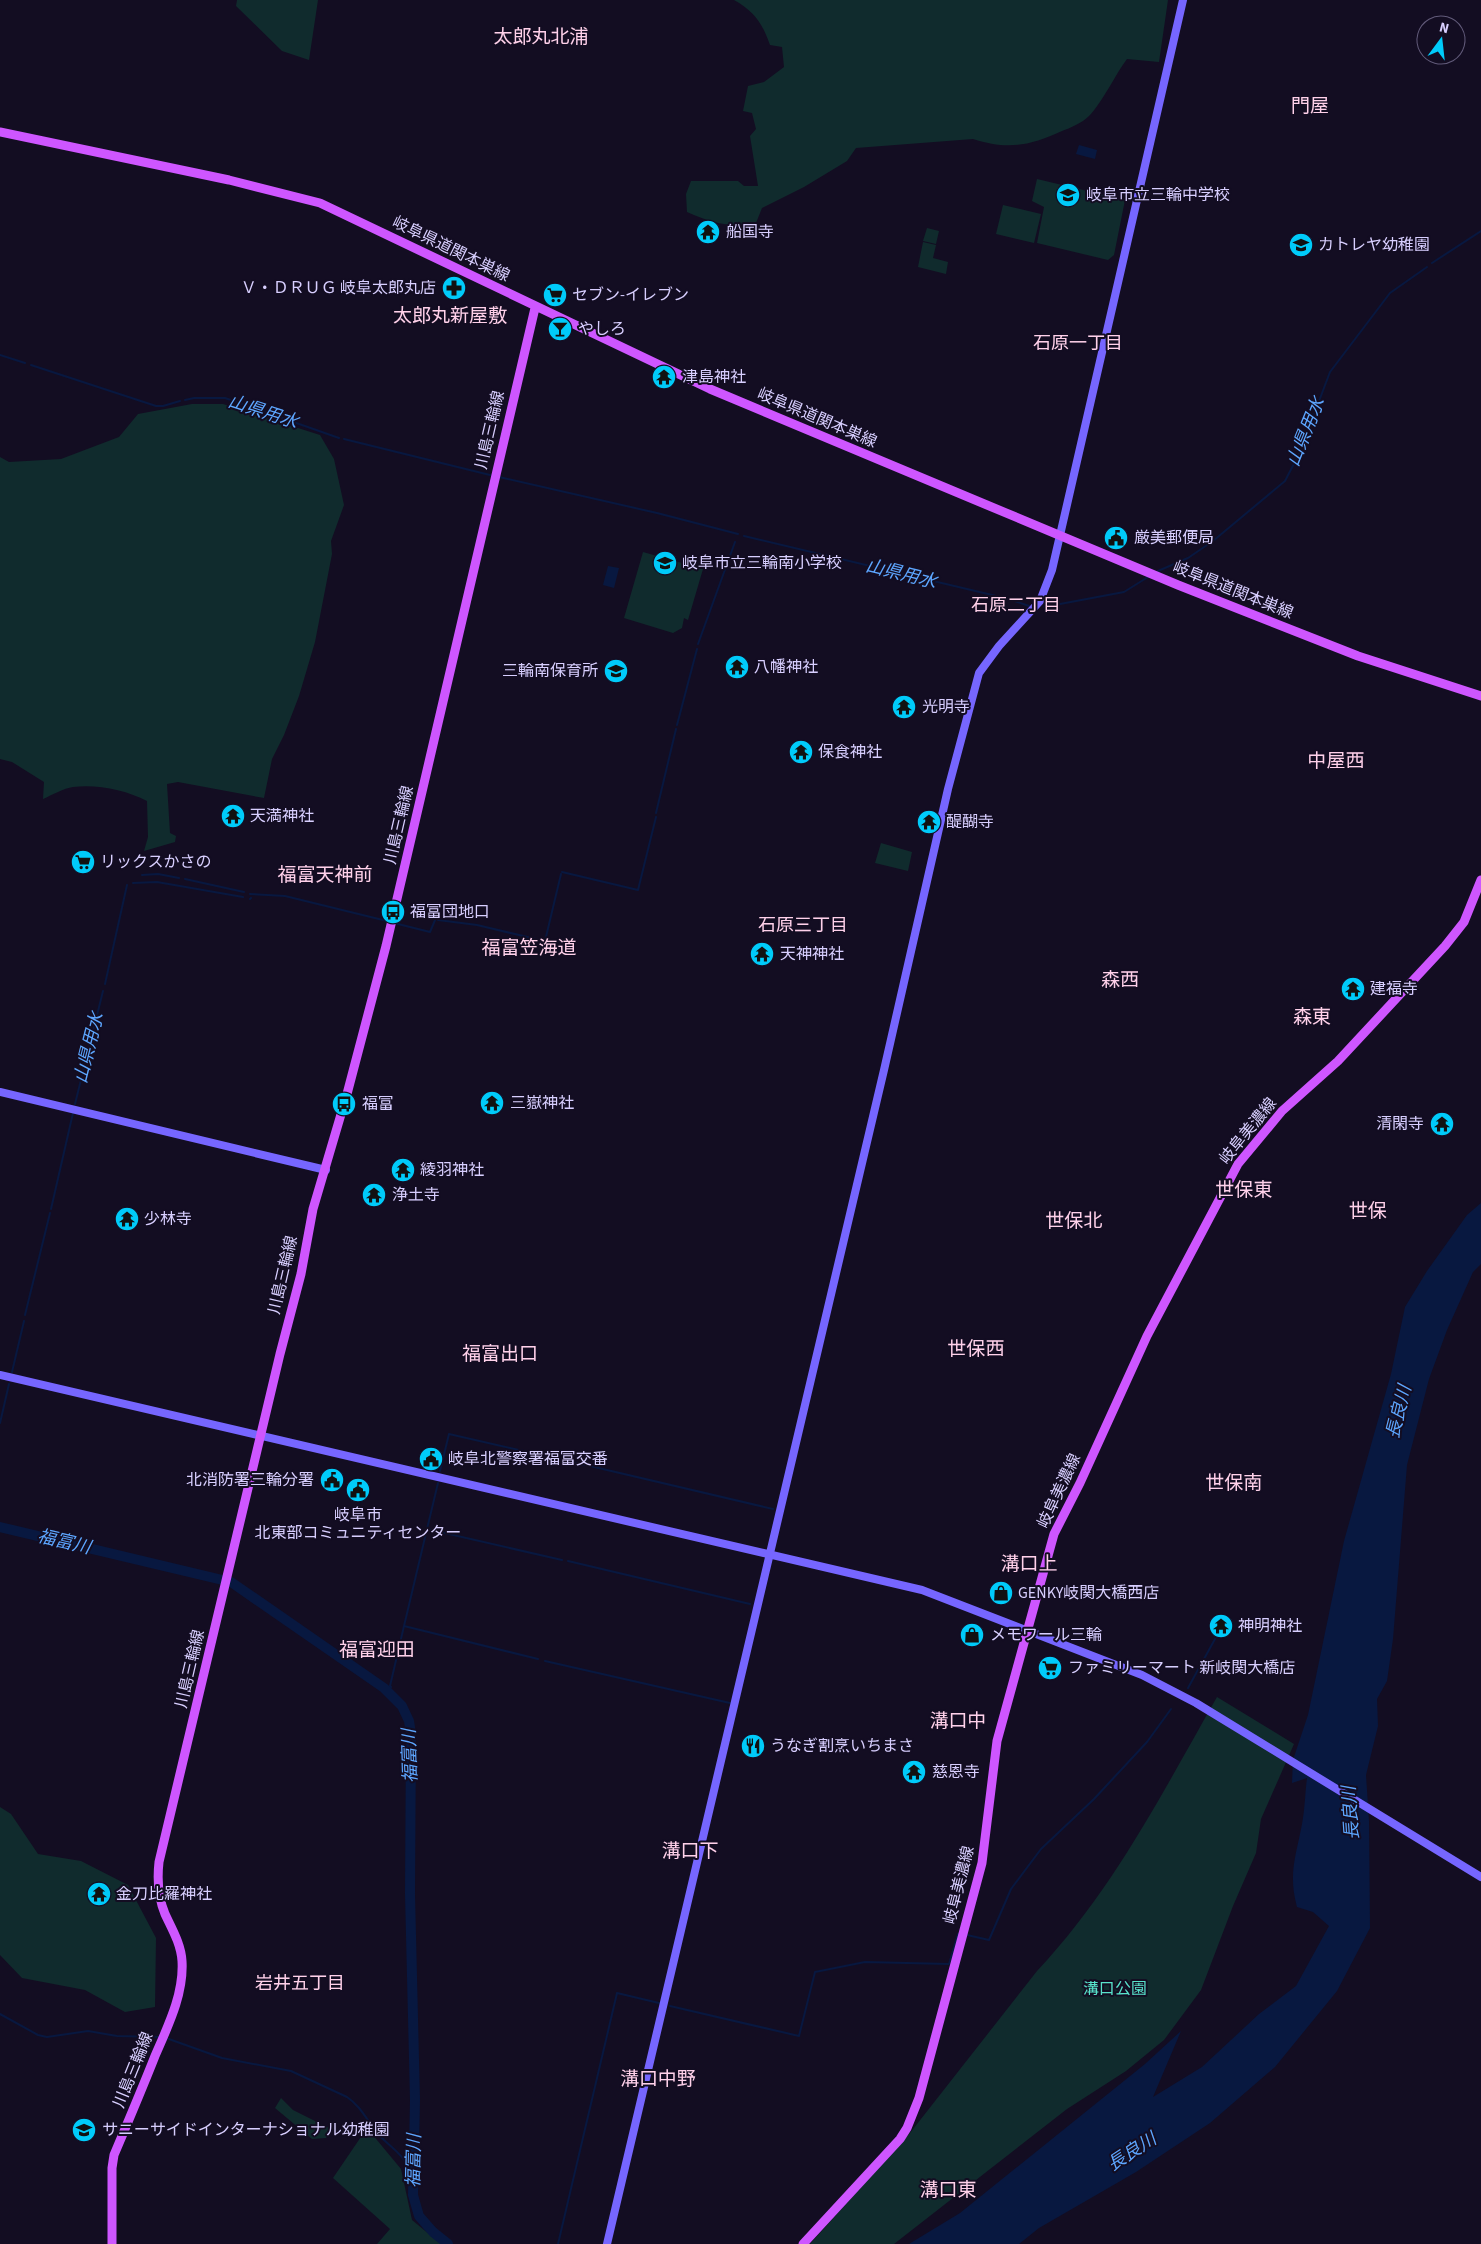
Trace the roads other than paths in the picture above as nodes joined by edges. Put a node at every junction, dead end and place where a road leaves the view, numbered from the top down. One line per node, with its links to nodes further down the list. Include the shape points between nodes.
1 (1184, 0): 4 (street)
2 (0, 132): 3 (main road, 岐阜県道関本巣線, via 229,180 320,203)
3 (535, 308): 4 (main road, 岐阜県道関本巣線, via 710,389); 8 (main road, 川島三輪線, via 386,946)
4 (1060, 536): 5 (main road, 岐阜県道関本巣線, via 1358,656); 11 (street, via 1052,570 1040,600 983,666 977,679 948,789)
5 (1481, 696)
6 (1481, 880): 12 (main road, 岐阜美濃線, via 1464,922 1445,946 1338,1061 1282,1111 1231,1175 1147,1336 1054,1534)
7 (0, 1092): 8 (street)
8 (326, 1170): 10 (main road, 川島三輪線, via 313,1209 301,1274)
9 (0, 1374): 10 (street)
10 (262, 1435): 11 (street); 14 (main road, 川島三輪線, via 159,1862 158,1891 178,1941 182,1958 181,1986 114,2155)
11 (770, 1554): 12 (street, via 922,1590); 15 (street)
12 (1026, 1631): 13 (street, via 1142,1675 1196,1703); 16 (main road, 岐阜美濃線, via 996,1746 982,1863 912,2117 900,2139)
13 (1481, 1877)
14 (112, 2244)
15 (607, 2244)
16 (803, 2244)

